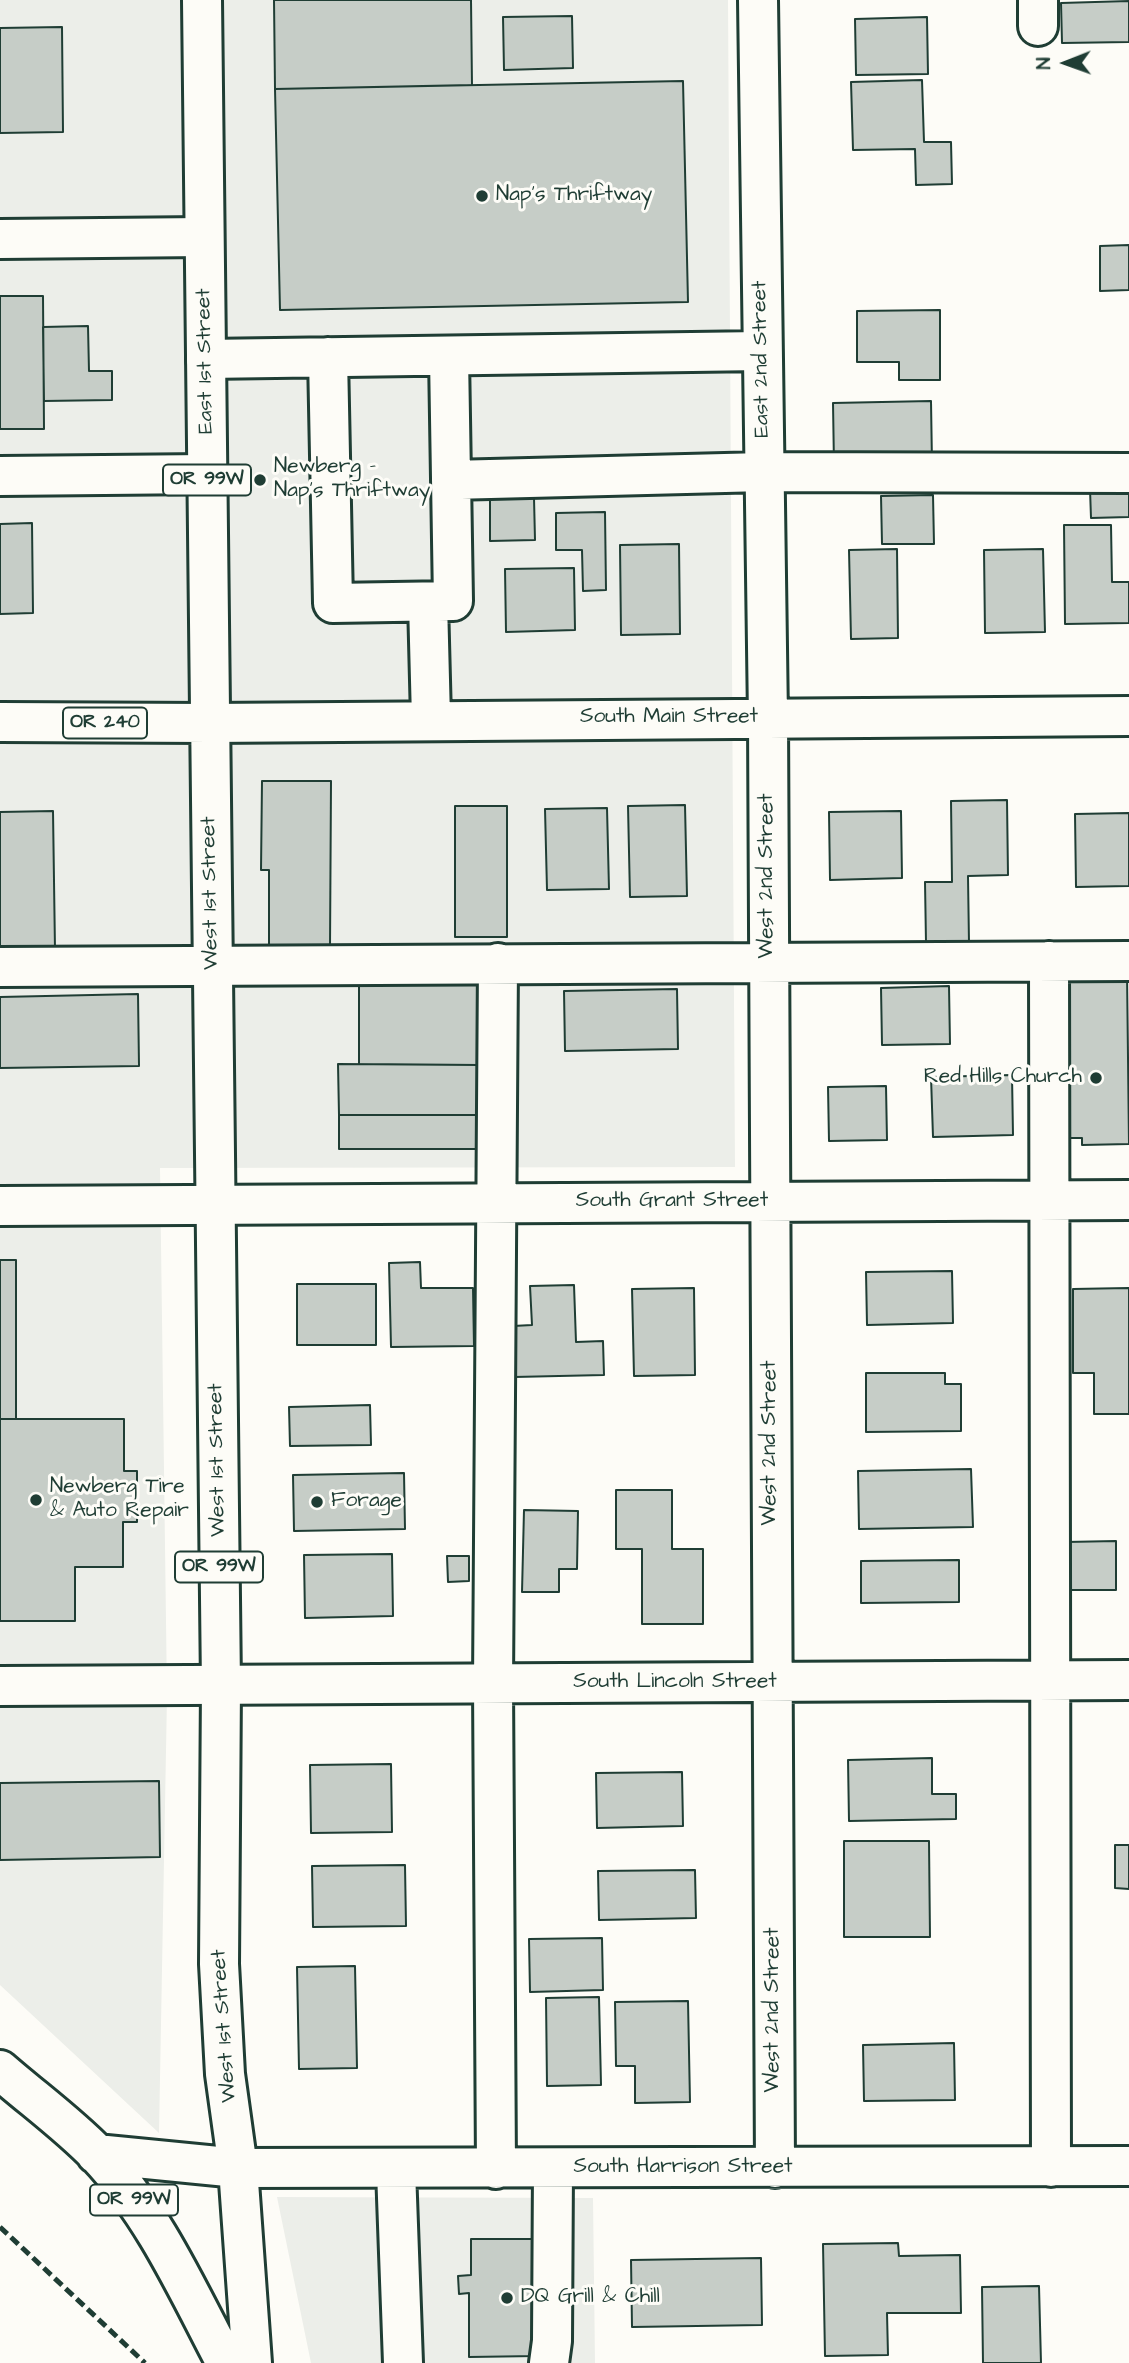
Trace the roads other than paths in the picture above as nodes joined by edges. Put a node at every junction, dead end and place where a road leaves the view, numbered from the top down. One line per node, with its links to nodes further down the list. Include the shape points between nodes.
1 (202, 0): 3 (street, East 1st Street / OR 99W)
2 (758, 0): 5 (street, East 2nd Street)
3 (204, 237): 4 (street); 8 (street, East 1st Street / OR 99W)
4 (0, 239)
5 (761, 351): 6 (street); 9 (street, East 2nd Street)
6 (449, 356): 7 (street); 13 (street)
7 (328, 357): 8 (street); 14 (street, via 333,603)
8 (206, 359): 11 (street, East 1st Street / OR 99W)
9 (764, 472): 10 (street); 13 (street); 16 (street, East 2nd Street)
10 (1129, 473)
11 (207, 474): 12 (street); 19 (street, East 1st Street / OR 99W)
12 (0, 476)
13 (451, 480): 14 (street, via 453,601)
14 (428, 601): 17 (street)
15 (1129, 716): 16 (street, South Main Street)
16 (768, 718): 17 (street, South Main Street); 20 (street, West 2nd Street)
17 (431, 719): 19 (street, South Main Street)
18 (0, 722): 19 (street, OR 240)
19 (209, 723): 24 (street, West 1st Street / OR 99W)
20 (768, 961): 21 (street); 23 (street); 28 (street, West 2nd Street)
21 (1049, 961): 22 (street); 26 (street)
22 (1129, 961)
23 (498, 963): 24 (street); 30 (street)
24 (212, 965): 25 (street); 29 (street, West 1st Street / OR 99W)
25 (0, 967)
26 (1049, 1200): 27 (street, South Grant Street); 28 (street, South Grant Street); 32 (street)
27 (1129, 1200)
28 (770, 1202): 30 (street, South Grant Street); 34 (street, West 2nd Street)
29 (215, 1203): 30 (street, South Grant Street); 31 (street, South Grant Street); 36 (street, West 1st Street / OR 99W)
30 (495, 1203): 35 (street)
31 (0, 1206)
32 (1050, 1680): 33 (street, South Lincoln Street); 34 (street, South Lincoln Street); 41 (street)
33 (1129, 1680)
34 (772, 1682): 35 (street, South Lincoln Street); 44 (street, West 2nd Street)
35 (493, 1684): 36 (street, South Lincoln Street); 45 (street)
36 (221, 1685): 37 (street, South Lincoln Street); 42 (street, West 1st Street / OR 99W, via 219,1965 225,2074)
37 (0, 1686)
38 (0, 2070): 39 (street, OR 99W)
39 (96, 2154): 42 (street, South Harrison Street); 47 (street, OR 99W, via 133,2198 170,2257)
40 (1129, 2166): 41 (street, South Harrison Street)
41 (1051, 2167): 44 (street, South Harrison Street)
42 (238, 2168): 46 (street, South Harrison Street); 48 (street, West 1st Street / OR 99W)
43 (553, 2168): 44 (street, South Harrison Street); 45 (street, South Harrison Street); 50 (street)
44 (775, 2168)
45 (496, 2169): 46 (street, South Harrison Street)
46 (396, 2170): 49 (street)
47 (226, 2363)
48 (252, 2363)
49 (403, 2363)
50 (549, 2363)

